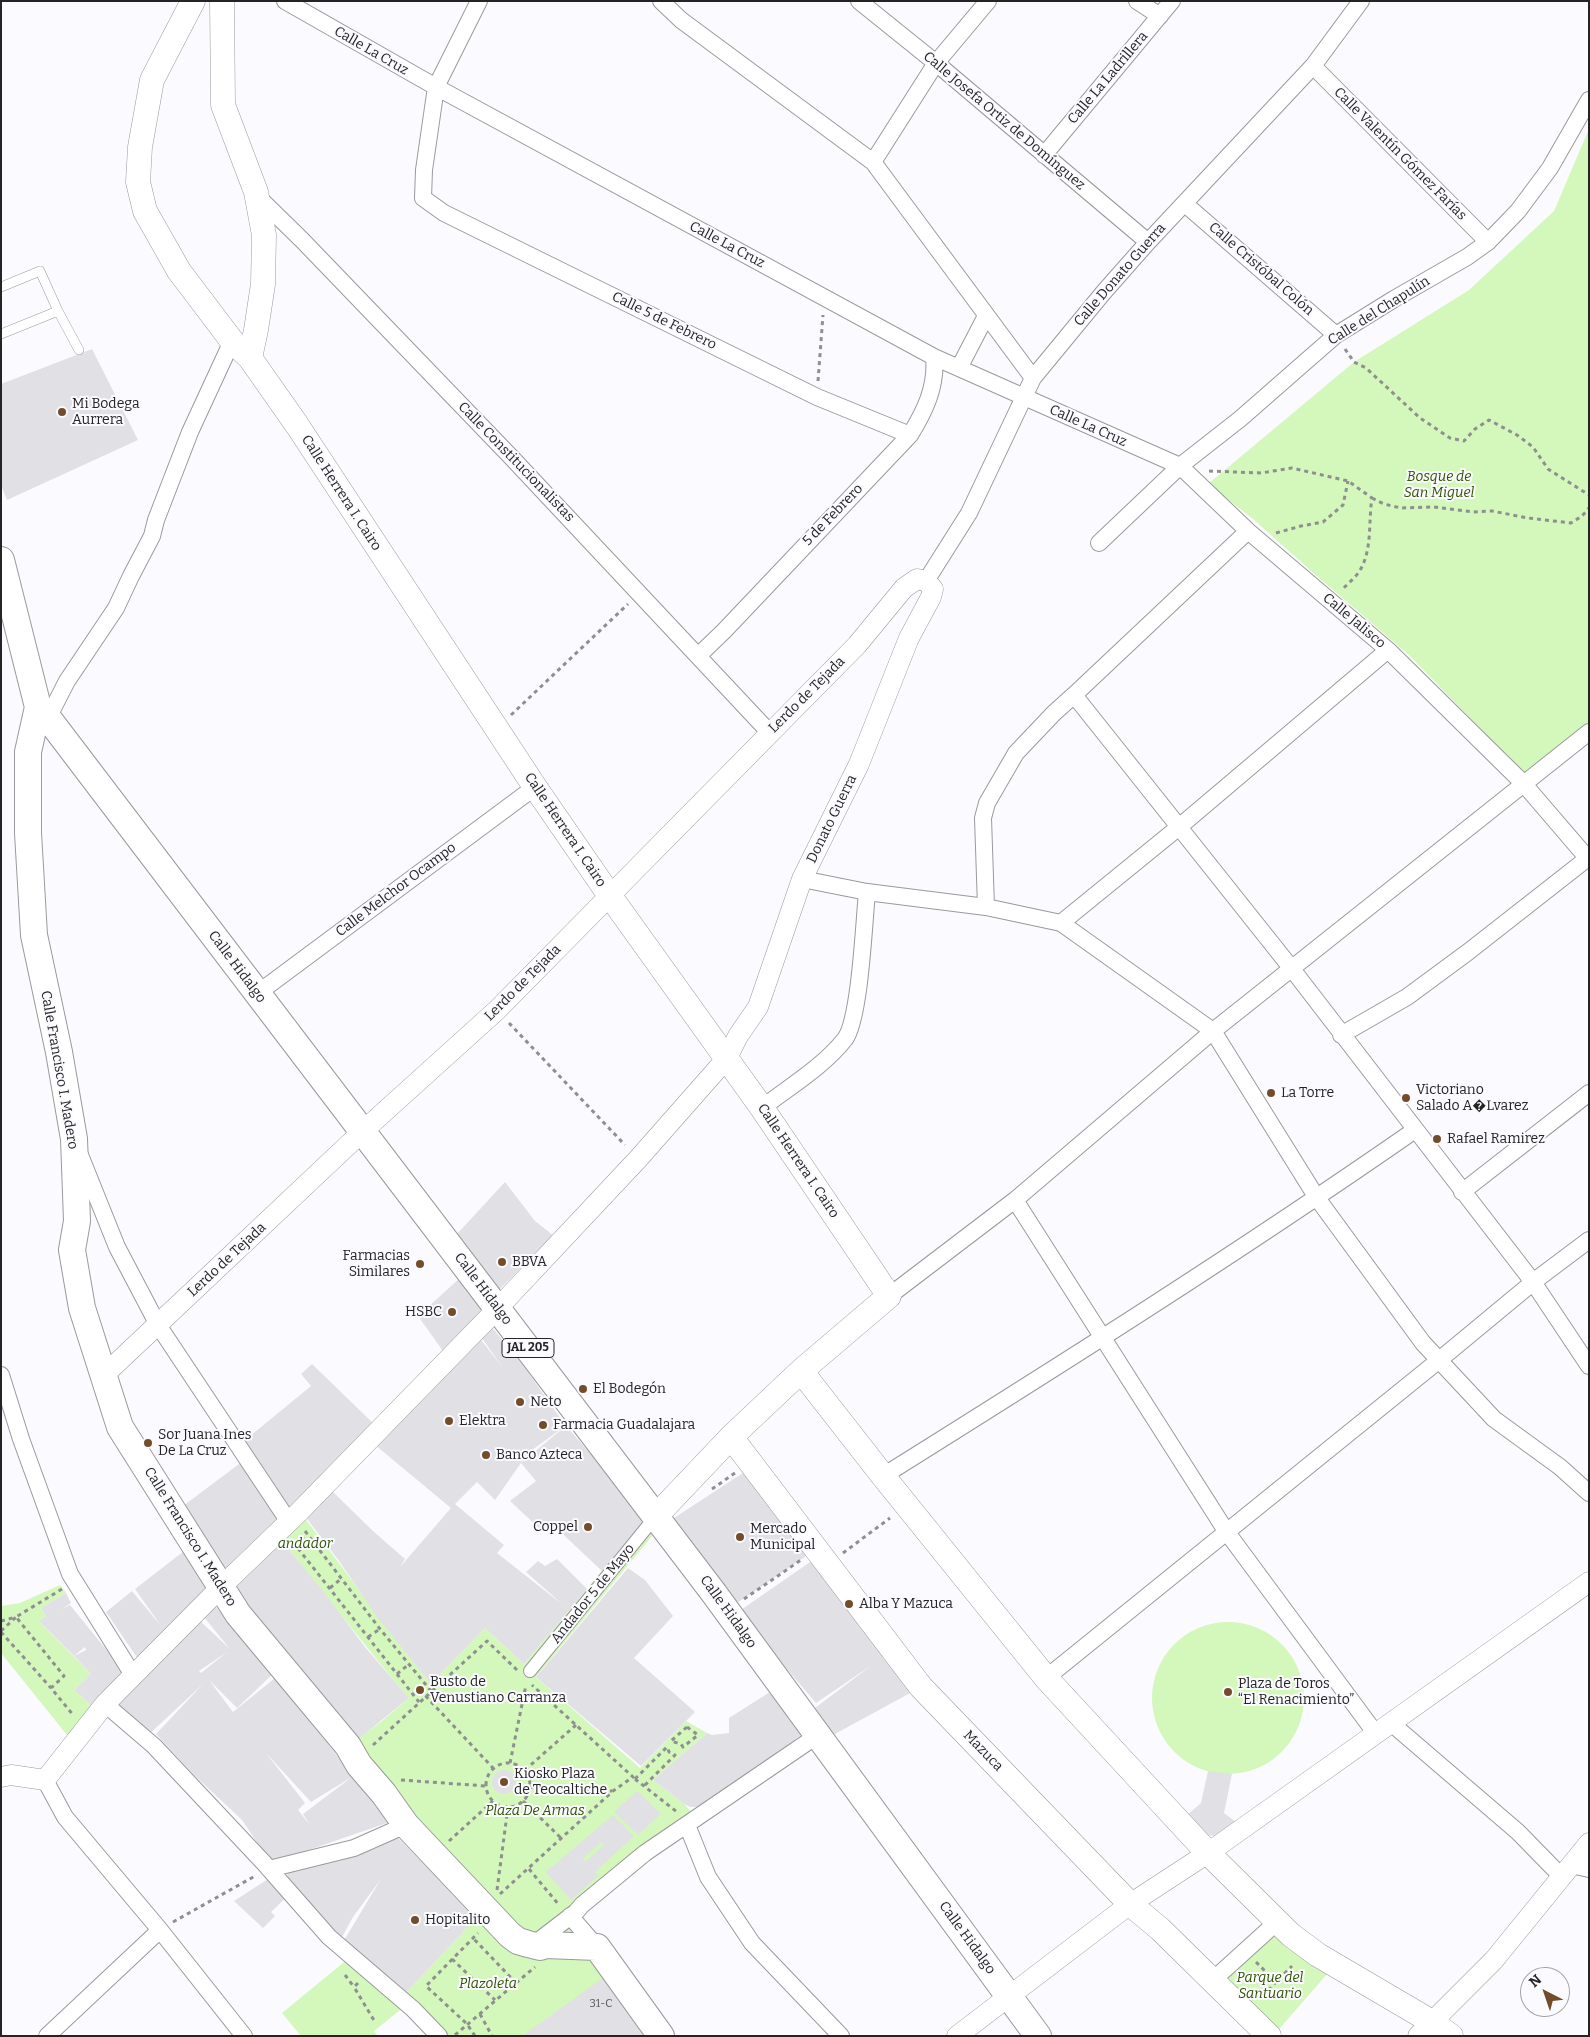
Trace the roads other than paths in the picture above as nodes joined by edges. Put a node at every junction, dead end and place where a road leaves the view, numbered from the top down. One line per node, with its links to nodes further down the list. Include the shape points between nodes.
1 (193, 1): 27 (main road, Calle Herrera I. Cairo, via 152,80 140,147 138,182 145,211 168,254)
2 (222, 1): 18 (main road, via 223,105)
3 (285, 1): 14 (street, Calle La Cruz)
4 (480, 1): 14 (street)
5 (661, 1): 17 (street, via 681,20)
6 (858, 1): 12 (street, Calle Josefa Ortiz de Domínguez)
7 (988, 1): 12 (street)
8 (1137, 1): 11 (street)
9 (1172, 1): 11 (street, Calle La Ladrillera)
10 (1361, 1): 13 (street, Calle Donato Guerra)
11 (1160, 16): 16 (street, Calle La Ladrillera)
12 (936, 63): 16 (street, Calle Josefa Ortiz de Domínguez); 17 (street)
13 (1313, 66): 19 (street, Calle Donato Guerra); 21 (street, Calle Valentín Gómez Farías)
14 (436, 88): 29 (street, Calle La Cruz); 34 (street, Calle 5 de Febrero, via 423,198 444,213 817,396)
15 (1589, 100): 21 (street, Calle del Chapulín, via 1550,168 1518,211)
16 (1044, 155): 20 (street, Calle Josefa Ortiz de Domínguez)
17 (872, 162): 24 (street)
18 (257, 196): 30 (main road, via 264,235 263,284); 41 (street, Calle Constitucionalistas)
19 (1185, 204): 20 (street, Calle Donato Guerra); 26 (street, Calle Cristóbal Colón)
20 (1148, 242): 32 (street, Calle Donato Guerra)
21 (1488, 242): 26 (street, Calle del Chapulín)
22 (1, 287): 23 (lane, via 40,271)
23 (58, 311): 25 (lane); 28 (lane)
24 (986, 316): 31 (street); 32 (street)
25 (1, 334)
26 (1336, 335): 35 (street, Calle del Chapulín)
27 (232, 341): 30 (main road, Calle Herrera I. Cairo); 43 (street, via 190,432 152,536 116,608)
28 (79, 350)
29 (934, 357): 31 (street, Calle La Cruz); 34 (street, 5 de Febrero, via 935,373 929,397)
30 (250, 358): 47 (main road, Calle Herrera I. Cairo)
31 (959, 368): 33 (street, Calle La Cruz)
32 (1033, 378): 33 (street, Calle Donato Guerra)
33 (1024, 398): 35 (street, Calle La Cruz); 39 (street, Calle Donato Guerra, via 969,513)
34 (910, 435): 41 (street, 5 de Febrero)
35 (1180, 466): 36 (street, Calle Jalisco); 37 (street, Calle del Chapulín)
36 (1252, 535): 40 (street, Calle Jalisco); 42 (street)
37 (1099, 543)
38 (3, 572): 43 (main road, JAL 205)
39 (926, 581): 45 (street, Lerdo de Tejada, via 917,579 904,588 857,646); 50 (street, Donato Guerra, via 932,589 931,597 909,638 859,764)
40 (1388, 650): 46 (street, Calle Jalisco); 48 (street)
41 (698, 656): 45 (street, Calle Constitucionalistas)
42 (1074, 696): 48 (street); 53 (street, via 1054,712 1016,753 987,803 983,818)
43 (43, 712): 56 (main road, Calle Hidalgo / JAL 205); 64 (main road, Calle Francisco I. Madero / JAL 205, via 28,752 28,833 34,935)
44 (1589, 732): 46 (street)
45 (770, 733): 52 (street, Lerdo de Tejada)
46 (1523, 783): 49 (street); 55 (street)
47 (535, 787): 52 (main road, Calle Herrera I. Cairo); 56 (street, Calle Melchor Ocampo)
48 (1179, 827): 54 (street); 55 (street)
49 (1588, 859): 58 (street, via 1407,997)
50 (802, 879): 51 (street); 59 (street, Donato Guerra, via 758,1007)
51 (867, 892): 53 (street); 61 (street, via 854,1014 846,1038 828,1057)
52 (610, 896): 59 (main road, Calle Herrera I. Cairo); 63 (street, Lerdo de Tejada, via 496,1010)
53 (986, 907): 54 (street)
54 (1061, 922): 57 (street)
55 (1292, 969): 57 (street); 58 (street)
56 (258, 993): 63 (main road, Calle Hidalgo / JAL 205)
57 (1213, 1031): 66 (street); 67 (street)
58 (1341, 1035): 62 (street)
59 (727, 1058): 61 (main road, Calle Herrera I. Cairo); 71 (street, Donato Guerra)
60 (1589, 1093): 65 (street)
61 (762, 1108): 70 (main road, Calle Herrera I. Cairo)
62 (1414, 1130): 65 (street); 66 (street)
63 (363, 1131): 71 (main road, Calle Hidalgo / JAL 205); 72 (street, Lerdo de Tejada)
64 (74, 1139): 72 (street, via 118,1247); 78 (main road, Calle Francisco I. Madero / JAL 205, via 77,1221 72,1250 82,1308)
65 (1462, 1192): 69 (street)
66 (1317, 1198): 73 (street); 74 (street)
67 (1015, 1200): 70 (street); 73 (street)
68 (1589, 1240): 69 (street)
69 (1533, 1282): 74 (street); 75 (street)
70 (889, 1296): 76 (main road)
71 (498, 1308): 82 (main road, Calle Hidalgo / JAL 205); 83 (street, Donato Guerra)
72 (158, 1325): 78 (street, Lerdo de Tejada); 83 (street)
73 (1104, 1338): 80 (street); 84 (street)
74 (1438, 1361): 81 (street, via 1494,1419); 84 (street)
75 (1589, 1366)
76 (802, 1371): 79 (main road); 80 (main road)
77 (1, 1375): 87 (street, via 70,1574)
78 (103, 1376): 86 (main road, Calle Francisco I. Madero / JAL 205, via 120,1426)
79 (731, 1437): 82 (main road); 101 (main road, Mazuca, via 921,1687)
80 (883, 1476): 89 (main road)
81 (1589, 1492)
82 (656, 1516): 88 (street, Andador 5 de Mayo); 92 (main road, Calle Hidalgo / JAL 205)
83 (288, 1522): 86 (street, Donato Guerra)
84 (1226, 1531): 89 (street); 91 (street)
85 (1589, 1582): 91 (street)
86 (221, 1586): 87 (street, Donato Guerra); 96 (main road, Calle Francisco I. Madero / JAL 205, via 238,1614 348,1746)
87 (133, 1675): 90 (street, Donato Guerra)
88 (529, 1676)
89 (1046, 1678): 98 (main road)
90 (105, 1704): 94 (street, Donato Guerra); 99 (street, via 154,1746)
91 (1384, 1729): 98 (street); 100 (street)
92 (818, 1735): 95 (street); 108 (main road, Calle Hidalgo / JAL 205)
93 (1, 1777): 94 (street, via 11,1775)
94 (45, 1780): 104 (street, via 65,1817)
95 (685, 1821): 102 (street); 114 (street, via 708,1878 752,1943)
96 (406, 1825): 99 (street, via 354,1848); 105 (main road, Calle Francisco I. Madero / JAL 205, via 510,1935)
97 (1589, 1843): 100 (street)
98 (1208, 1853): 101 (street); 103 (main road)
99 (269, 1869): 112 (street, via 329,1936)
100 (1573, 1870): 109 (street, via 1494,1960)
101 (1130, 1904): 107 (main road, Mazuca, via 1160,1928); 108 (street)
102 (570, 1916): 105 (street); 106 (street)
103 (1277, 1922): 107 (street); 109 (main road)
104 (160, 1930): 110 (street); 111 (street)
105 (533, 1945): 106 (main road, Calle Francisco I. Madero / JAL 205)
106 (597, 1947): 113 (main road)
107 (1213, 1980): 117 (main road, Mazuca)
108 (1010, 1997): 115 (street); 116 (main road, JAL 205)
109 (1425, 2029): 118 (main road)
110 (47, 2036)
111 (244, 2036)
112 (440, 2036)
113 (661, 2036)
114 (841, 2036)
115 (957, 2036)
116 (1038, 2036)
117 (1269, 2036)
118 (1452, 2036)

